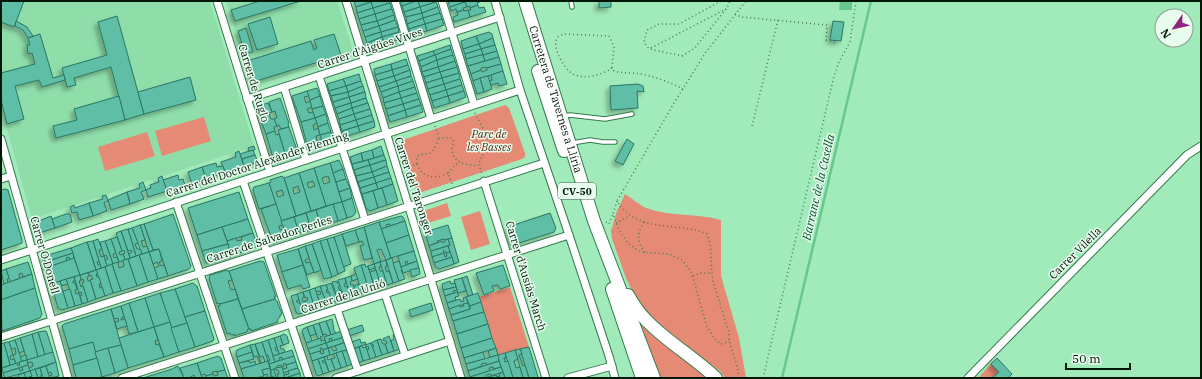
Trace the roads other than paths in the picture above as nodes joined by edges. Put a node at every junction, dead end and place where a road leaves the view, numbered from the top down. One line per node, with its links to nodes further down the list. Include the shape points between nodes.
1 (216, 1): 17 (street, Carrer de Ruglo)
2 (346, 1): 13 (street, Carrer del Taronger)
3 (395, 1): 12 (street)
4 (442, 1): 11 (street)
5 (496, 1): 10 (street)
6 (518, 1): 65 (main road, Carretera de Tavernes a Llíria / CV-50, via 552,115)
7 (525, 1): 20 (main road, Carretera de Tavernes a Llíria / CV-50)
8 (571, 1): 9 (lane)
9 (572, 7)
10 (500, 18): 11 (street, Carrer d'Aigües Vives); 16 (street)
11 (452, 33): 12 (street, Carrer d'Aigües Vives); 18 (street)
12 (409, 47): 13 (street, Carrer d'Aigües Vives); 21 (street)
13 (364, 61): 14 (street, Carrer d'Aigües Vives); 22 (street, Carrer del Taronger)
14 (319, 76): 15 (street, Carrer d'Aigües Vives); 27 (street)
15 (284, 87): 17 (street, Carrer d'Aigües Vives); 28 (street)
16 (520, 90): 18 (street, Carrer del Doctor Alexànder Fleming); 29 (street)
17 (247, 99): 31 (street, Carrer de Ruglo)
18 (474, 104): 21 (street, Carrer del Doctor Alexànder Fleming)
19 (632, 114): 20 (lane, via 605,119 570,115)
20 (561, 117): 25 (main road, Carretera de Tavernes a Llíria / CV-50)
21 (431, 119): 22 (street, Carrer del Doctor Alexànder Fleming)
22 (386, 134): 27 (street, Carrer del Doctor Alexànder Fleming); 37 (street, Carrer del Taronger)
23 (1, 139): 32 (street, Carrer O'Donell)
24 (615, 142): 25 (lane, via 590,140)
25 (570, 144): 30 (main road, Carretera de Tavernes a Llíria / CV-50)
26 (1201, 146): 68 (street, Carrer Vilella, via 1187,155)
27 (342, 148): 28 (street, Carrer del Doctor Alexànder Fleming); 38 (street)
28 (306, 160): 31 (street, Carrer del Doctor Alexànder Fleming)
29 (544, 163): 35 (street, Carrer de Salvador Perles); 39 (street)
30 (577, 168): 66 (main road, Carretera de Tavernes a Llíria / CV-50); 67 (main road, via 599,219 620,279 636,308 672,343)
31 (270, 172): 34 (street, Carrer del Doctor Alexànder Fleming)
32 (11, 176): 33 (street); 40 (street, Carrer O'Donell)
33 (1, 179)
34 (243, 181): 36 (street, Carrer del Doctor Alexànder Fleming); 41 (street)
35 (484, 181): 37 (street, Carrer de Salvador Perles); 42 (street, Carrer d'Ausiàs March)
36 (176, 202): 40 (street, Carrer del Doctor Alexànder Fleming); 44 (street)
37 (409, 206): 38 (street, Carrer de Salvador Perles); 45 (street, Carrer del Taronger)
38 (364, 220): 41 (street, Carrer de Salvador Perles)
39 (569, 235): 42 (street, Carrer de la Unió); 54 (street)
40 (33, 250): 43 (street, Carrer del Doctor Alexànder Fleming); 48 (street, Carrer O'Donell)
41 (267, 251): 44 (street, Carrer de Salvador Perles); 49 (street)
42 (508, 255): 45 (street, Carrer de la Unió); 62 (street, Carrer d'Ausiàs March)
43 (1, 260)
44 (200, 273): 48 (street, Carrer de Salvador Perles); 52 (street)
45 (432, 279): 46 (street, Carrer de la Unió); 51 (street, Carrer del Taronger)
46 (385, 294): 47 (street, Carrer de la Unió); 53 (street)
47 (337, 309): 49 (street, Carrer de la Unió); 55 (street)
48 (52, 320): 50 (street, Carrer de Salvador Perles); 56 (street, Carrer O'Donell)
49 (292, 324): 52 (street, Carrer de la Unió); 59 (street)
50 (1, 337)
51 (450, 341): 53 (street); 61 (street, Carrer del Taronger)
52 (224, 346): 57 (street, Carrer de la Unió); 58 (street)
53 (405, 356): 55 (street)
54 (612, 366): 63 (street); 64 (street)
55 (358, 371): 60 (street)
56 (68, 378)
57 (122, 378)
58 (235, 378)
59 (309, 378)
60 (336, 378)
61 (461, 378)
62 (546, 378)
63 (568, 378)
64 (616, 378)
65 (642, 378)
66 (654, 378)
67 (716, 378)
68 (968, 378)

